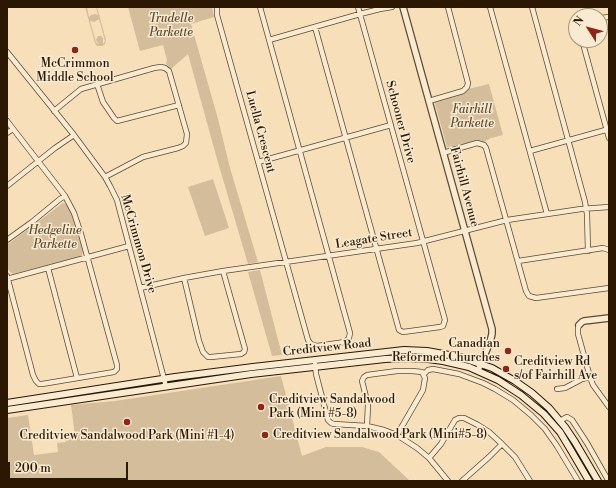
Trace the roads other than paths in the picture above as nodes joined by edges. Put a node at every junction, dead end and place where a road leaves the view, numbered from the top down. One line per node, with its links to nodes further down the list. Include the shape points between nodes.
1 (217, 7): 31 (street, Luella Crescent)
2 (260, 7): 11 (street)
3 (358, 7): 9 (street, Schooner Drive)
4 (392, 7): 9 (street)
5 (403, 7): 15 (street, Fairhill Avenue)
6 (448, 7): 15 (street, via 468,83 463,91)
7 (490, 7): 28 (street)
8 (532, 7): 26 (street)
9 (360, 14): 10 (street); 19 (street, Schooner Drive)
10 (315, 27): 11 (street); 24 (street)
11 (269, 40): 27 (street)
12 (584, 48): 21 (street)
13 (7, 52): 17 (street, McCrimmon Drive)
14 (97, 84): 16 (street, via 103,102 117,121); 16 (street, via 154,68 165,68 169,71); 17 (street, via 80,89)
15 (429, 101): 29 (street, Fairhill Avenue)
16 (179, 105): 32 (street, via 187,134 183,146 143,157)
17 (54, 111): 23 (street, McCrimmon Drive)
18 (7, 121): 20 (street)
19 (391, 125): 24 (street); 41 (street, Schooner Drive)
20 (13, 129): 22 (street); 30 (street)
21 (608, 129): 25 (street); 26 (street)
22 (7, 133)
23 (74, 135): 30 (street); 32 (street, McCrimmon Drive)
24 (346, 138): 27 (street); 43 (street)
25 (609, 138)
26 (568, 140): 28 (street); 36 (street)
27 (300, 150): 31 (street); 46 (street)
28 (530, 151): 37 (street)
29 (443, 153): 38 (street, via 477,143 486,148); 39 (street, Fairhill Avenue)
30 (39, 162): 33 (street); 34 (street)
31 (258, 162): 49 (street, Luella Crescent)
32 (105, 177): 42 (street, McCrimmon Drive, via 117,200)
33 (7, 186)
34 (65, 196): 40 (street); 47 (street, via 74,213)
35 (609, 207): 36 (street, Leagate Street)
36 (586, 208): 37 (street, Leagate Street); 45 (street)
37 (547, 214): 38 (street, Leagate Street)
38 (507, 220): 39 (street, Leagate Street); 48 (street)
39 (464, 230): 41 (street, Leagate Street); 59 (street, Fairhill Avenue, via 492,328 490,342)
40 (7, 240)
41 (423, 242): 43 (street, Leagate Street); 43 (street, Schooner Drive, via 445,320 440,327 403,332 399,330)
42 (129, 246): 47 (street); 54 (street, McCrimmon Drive)
43 (377, 249): 46 (street, Leagate Street)
44 (609, 250): 45 (street, via 605,248)
45 (588, 251): 48 (street)
46 (329, 256): 49 (street, Leagate Street); 49 (street, Luella Crescent, via 350,333 345,342 317,346 308,340)
47 (87, 258): 50 (street); 64 (street, via 117,369 112,373)
48 (518, 261): 55 (street, via 527,293 533,298)
49 (286, 262): 51 (street, Leagate Street)
50 (48, 268): 52 (street); 64 (street)
51 (223, 272): 53 (street, Leagate Street); 53 (street, via 245,349 241,354 211,357 203,352)
52 (7, 278): 64 (street, via 36,381 42,384)
53 (184, 278): 54 (street, Leagate Street)
54 (140, 288): 65 (street, McCrimmon Drive)
55 (609, 288)
56 (609, 318): 57 (street, via 584,321)
57 (579, 325): 63 (street, via 578,334)
58 (315, 360): 59 (main road, Creditview Road, via 411,350 449,354); 60 (street); 65 (main road, Creditview Road)
59 (481, 364): 61 (street, Fairhill Avenue); 71 (main road, Creditview Road, via 523,386)
60 (315, 367): 61 (main road, Creditview Road, via 417,358 448,362); 66 (main road, Creditview Road, via 218,378); 72 (street, via 328,420 334,424)
61 (478, 371): 81 (main road, Creditview Road, via 512,388 544,414 564,438)
62 (424, 374): 72 (street, via 420,371 406,371 365,375 362,381 368,405); 73 (street, via 423,390); 80 (street, via 433,369 459,374 483,383 513,400 548,433)
63 (590, 377): 67 (street); 69 (street)
64 (77, 378)
65 (164, 379): 66 (street, McCrimmon Drive); 68 (main road, Creditview Road)
66 (166, 387): 70 (main road, Creditview Road)
67 (557, 390)
68 (7, 403)
69 (609, 406)
70 (7, 410)
71 (560, 421): 76 (street, via 567,417 572,420); 82 (main road, Creditview Road)
72 (367, 426): 73 (street)
73 (397, 435): 75 (street)
74 (502, 444): 75 (street, via 489,432 464,418 459,418); 78 (street); 79 (street, via 515,457)
75 (429, 458): 77 (street)
76 (608, 480)
77 (448, 481)
78 (462, 481)
79 (530, 481)
80 (578, 481)
81 (589, 481)
82 (598, 481)

